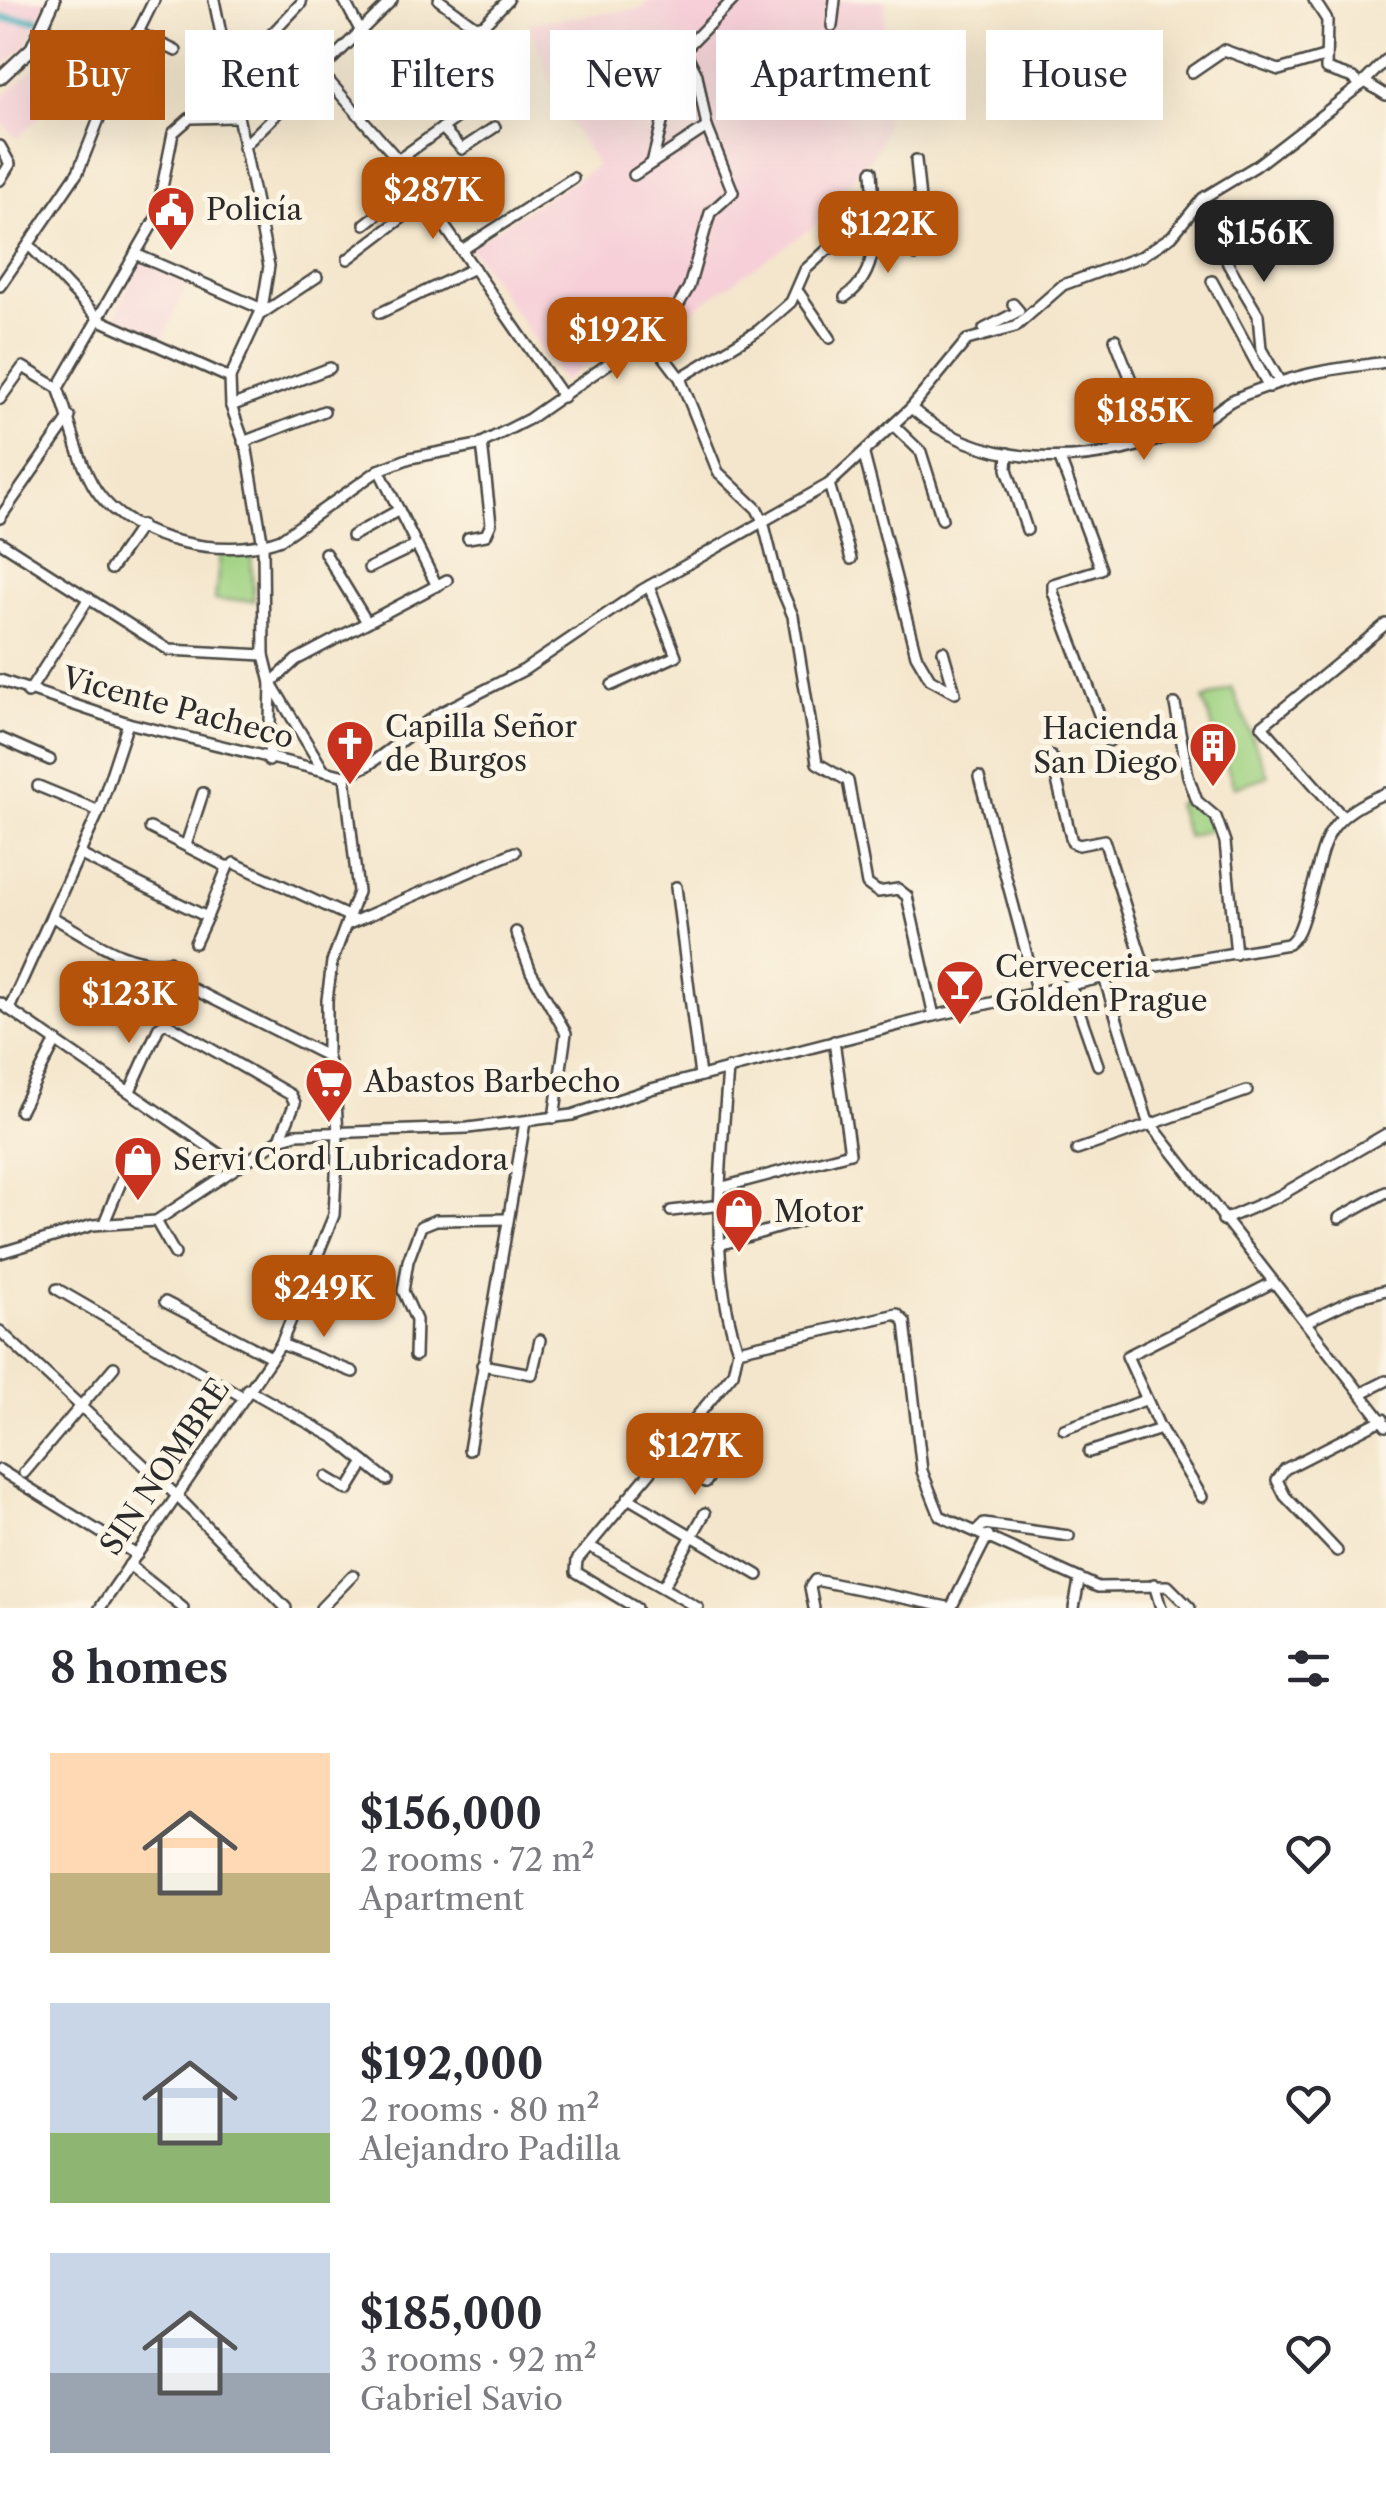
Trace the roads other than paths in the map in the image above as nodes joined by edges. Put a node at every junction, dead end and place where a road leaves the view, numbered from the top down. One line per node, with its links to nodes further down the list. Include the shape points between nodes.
1 (54, 0): 13 (main road)
2 (154, 0): 14 (street)
3 (214, 0): 15 (street)
4 (344, 0): 17 (street)
5 (392, 0): 18 (street)
6 (439, 0): 7 (street, via 475,26)
7 (508, 0)
8 (733, 0): 19 (street)
9 (834, 0): 12 (street)
10 (1314, 0): 24 (street, via 1327,20)
11 (301, 3): 16 (street)
12 (832, 26)
13 (41, 30)
14 (138, 30)
15 (219, 30)
16 (275, 30)
17 (360, 30)
18 (363, 30)
19 (696, 37)
20 (354, 39): 25 (street)
21 (30, 46): 29 (main road)
22 (165, 46): 23 (street)
23 (176, 52)
24 (1324, 57): 27 (street, via 1279,70 1224,50); 30 (street, via 1331,74)
25 (334, 60)
26 (1386, 60): 30 (street)
27 (1192, 72)
28 (696, 74): 40 (street)
29 (0, 78)
30 (1363, 84): 32 (street); 72 (street, via 1240,177 1218,186 1172,236 1142,256 1064,285 1015,326)
31 (334, 86): 44 (street)
32 (1386, 94)
33 (99, 120): 56 (street, via 78,172)
34 (188, 120): 59 (street, via 173,133 160,206)
35 (236, 120): 43 (street)
36 (271, 120): 43 (street)
37 (454, 120): 41 (street)
38 (662, 120): 46 (street)
39 (495, 127): 41 (street, via 462,149)
40 (708, 127): 46 (street); 73 (street, via 733,192 710,213 689,288)
41 (442, 128): 44 (street)
42 (0, 146): 50 (street, via 10,164)
43 (243, 147): 69 (street, via 269,266)
44 (398, 160): 51 (street)
45 (916, 160): 55 (street)
46 (652, 163): 48 (street)
47 (872, 170): 54 (street)
48 (634, 175)
49 (573, 178): 58 (street)
50 (0, 180)
51 (416, 184): 52 (street); 53 (street)
52 (427, 199): 58 (street); 61 (street)
53 (365, 224)
54 (874, 224): 55 (street); 66 (street, via 819,256 802,275); 67 (street, via 868,276)
55 (920, 226): 60 (street)
56 (28, 245): 65 (street); 71 (street)
57 (1308, 248): 81 (street, via 1301,239 1282,242 1264,224 1222,244 1258,315 1261,349)
58 (462, 250): 62 (street)
59 (135, 254): 69 (street); 71 (street)
60 (916, 255)
61 (348, 259)
62 (474, 268): 70 (street); 84 (street)
63 (317, 278): 69 (street)
64 (1212, 281): 82 (street)
65 (0, 286)
66 (799, 293): 74 (street); 80 (street, via 759,330)
67 (845, 297)
68 (1013, 304): 72 (street, via 1019,311)
69 (262, 312): 79 (street)
70 (380, 313)
71 (100, 320): 79 (street); 83 (street)
72 (979, 334): 88 (street)
73 (648, 336): 80 (street); 84 (street)
74 (830, 338)
75 (1115, 339): 92 (street)
76 (1380, 363): 78 (street); 81 (street)
77 (330, 368): 87 (street)
78 (1386, 372)
79 (230, 378): 87 (street)
80 (680, 378): 104 (street, via 710,458)
81 (1280, 382): 82 (street)
82 (1269, 386): 92 (street)
83 (58, 388): 85 (street, via 23,367); 90 (street)
84 (562, 397): 94 (street)
85 (0, 400)
86 (1086, 405): 95 (street, via 1109,418)
87 (232, 406): 93 (street)
88 (911, 408): 91 (street); 96 (street, via 973,445)
89 (324, 411): 93 (street)
90 (70, 417): 102 (street); 105 (street, via 95,488 112,509)
91 (893, 425): 97 (street); 103 (street, via 921,452)
92 (1156, 440): 95 (street)
93 (244, 442): 111 (street)
94 (482, 443): 99 (street); 108 (street, via 491,524 486,535)
95 (1118, 449): 98 (street)
96 (1008, 453): 98 (street); 106 (street)
97 (864, 455): 100 (street); 120 (street, via 916,655 930,679 955,692)
98 (1060, 459): 129 (street, via 1101,568 1054,584 1053,592)
99 (378, 470): 101 (street); 111 (street)
100 (829, 484): 104 (street); 113 (street)
101 (399, 510): 107 (street); 110 (street)
102 (0, 518)
103 (942, 519)
104 (764, 521): 116 (street); 160 (street, via 793,616 817,763 848,780 867,884 907,896)
105 (141, 524): 111 (street, via 208,549); 114 (street)
106 (1028, 530)
107 (352, 536)
108 (468, 538)
109 (0, 542): 117 (street)
110 (417, 544): 115 (street); 118 (street, via 442,583)
111 (263, 546): 121 (street)
112 (325, 553): 118 (street)
113 (851, 560)
114 (111, 568)
115 (369, 568)
116 (649, 586): 124 (street, via 676,656); 134 (street)
117 (89, 598): 121 (street, via 169,650); 125 (street)
118 (367, 622): 123 (street, via 296,660)
119 (1386, 624): 140 (street, via 1262,726)
120 (943, 651)
121 (264, 655): 123 (street)
122 (0, 681): 125 (street, Vicente Pacheco)
123 (270, 683): 132 (street); 133 (street)
124 (612, 685)
125 (28, 693): 127 (street, Vicente Pacheco)
126 (1175, 704): 152 (street, via 1197,801 1216,818 1226,842)
127 (128, 723): 132 (street, Vicente Pacheco); 139 (street)
128 (0, 738): 131 (street)
129 (1110, 741)
130 (1052, 756): 154 (street, via 1072,842 1104,840)
131 (50, 760)
132 (269, 761): 133 (street, Vicente Pacheco)
133 (324, 771): 134 (street, Vicente Pacheco)
134 (345, 776): 149 (street, SIN NOMBRE, via 358,872)
135 (980, 777): 158 (street)
136 (38, 786): 139 (street)
137 (203, 793): 142 (street)
138 (1386, 793): 140 (street)
139 (99, 812): 144 (street)
140 (1342, 815): 152 (street, via 1326,838 1295,939)
141 (150, 828): 142 (street)
142 (186, 845): 145 (street)
143 (515, 852): 149 (street)
144 (81, 855): 147 (street); 148 (street)
145 (231, 863): 148 (street); 149 (street)
146 (676, 886): 166 (street)
147 (52, 916): 153 (street, via 128,957); 159 (street)
148 (206, 918): 151 (street)
149 (348, 921): 163 (street, SIN NOMBRE, via 330,976)
150 (516, 932): 170 (street, via 566,1033)
151 (194, 943)
152 (1236, 954): 154 (street)
153 (169, 960)
154 (1145, 968): 155 (street)
155 (1104, 978): 156 (street); 172 (street)
156 (1070, 985): 158 (street); 164 (street)
157 (189, 987): 163 (street)
158 (1036, 993): 160 (street)
159 (5, 1006): 162 (street)
160 (934, 1016): 161 (street)
161 (834, 1040): 165 (street); 179 (street, via 850,1153)
162 (56, 1041): 167 (street); 169 (street)
163 (327, 1056): 174 (street, SIN NOMBRE)
164 (1098, 1065)
165 (728, 1068): 166 (street); 179 (street)
166 (700, 1076): 170 (street)
167 (130, 1090): 175 (street, via 166,1023 294,1098); 178 (street)
168 (1246, 1091): 172 (street)
169 (20, 1110)
170 (554, 1118): 171 (street)
171 (525, 1122): 174 (street); 183 (street)
172 (1150, 1122): 177 (street); 186 (street)
173 (1386, 1134): 186 (street)
174 (338, 1135): 175 (street); 199 (street, SIN NOMBRE, via 334,1215)
175 (280, 1139): 178 (street)
176 (136, 1146): 188 (street)
177 (1078, 1150)
178 (238, 1167): 187 (street)
179 (723, 1186): 181 (street)
180 (1386, 1192): 184 (street)
181 (722, 1205): 182 (street); 189 (street)
182 (671, 1211)
183 (508, 1218): 201 (street, via 421,1226 403,1291 416,1320); 203 (street)
184 (1339, 1218)
185 (804, 1220): 189 (street)
186 (1223, 1220): 192 (street)
187 (156, 1221): 188 (street); 191 (street)
188 (104, 1223): 190 (street)
189 (720, 1245): 200 (street, via 721,1284)
190 (0, 1254)
191 (176, 1254)
192 (1272, 1284): 196 (street); 209 (street, via 1128,1354)
193 (57, 1289): 208 (street)
194 (1386, 1290): 196 (street)
195 (165, 1302): 202 (street)
196 (1308, 1321): 207 (street)
197 (0, 1331): 210 (street)
198 (540, 1340): 203 (street, via 532,1374)
199 (281, 1344): 202 (street, SIN NOMBRE); 205 (street)
200 (738, 1350): 216 (street, via 733,1373); 227 (street, via 902,1316 922,1471 934,1507 950,1522)
201 (416, 1356)
202 (271, 1357): 208 (street, SIN NOMBRE)
203 (482, 1365): 214 (street)
204 (114, 1368): 210 (street)
205 (353, 1372)
206 (1386, 1381): 207 (street)
207 (1364, 1392): 211 (street)
208 (245, 1393): 217 (street, via 323,1430); 223 (street, SIN NOMBRE)
209 (1146, 1400): 212 (street); 213 (street)
210 (83, 1409): 220 (street); 223 (street)
211 (1384, 1423): 232 (street, via 1279,1475 1278,1487)
212 (1064, 1429)
213 (1161, 1429): 215 (street); 224 (street)
214 (469, 1450)
215 (1089, 1452)
216 (662, 1458): 218 (street, via 706,1482); 225 (street)
217 (364, 1462): 221 (street, via 348,1490); 222 (street)
218 (715, 1467)
219 (0, 1470): 233 (street)
220 (24, 1473)
221 (326, 1476)
222 (387, 1480)
223 (177, 1496): 233 (street, SIN NOMBRE); 242 (street)
224 (1202, 1497)
225 (628, 1498): 229 (street); 231 (street)
226 (705, 1513): 229 (street)
227 (976, 1531): 228 (street); 230 (street, via 987,1524)
228 (988, 1534): 237 (street); 247 (street)
229 (692, 1536): 236 (street); 239 (street)
230 (1068, 1536)
231 (589, 1546): 239 (street); 244 (street, via 576,1572)
232 (1337, 1551)
233 (136, 1555): 234 (street, SIN NOMBRE)
234 (129, 1565): 240 (street, SIN NOMBRE); 241 (street)
235 (353, 1575): 243 (street)
236 (758, 1575)
237 (1079, 1581): 238 (street, via 1098,1587); 248 (street)
238 (1154, 1584): 249 (street); 250 (street, via 1168,1586)
239 (663, 1587): 245 (street)
240 (103, 1607)
241 (183, 1608)
242 (286, 1608)
243 (322, 1608)
244 (636, 1608)
245 (698, 1608)
246 (814, 1608): 247 (street, via 815,1580)
247 (952, 1608)
248 (1074, 1608)
249 (1161, 1608)
250 (1190, 1608)

